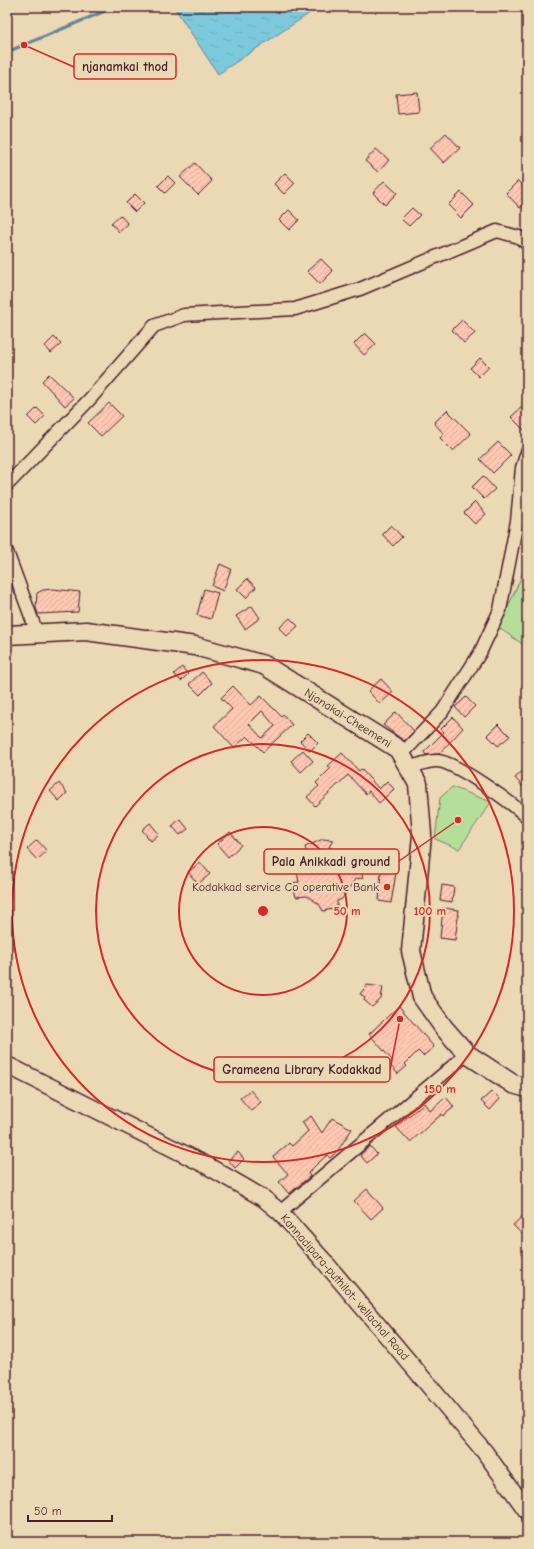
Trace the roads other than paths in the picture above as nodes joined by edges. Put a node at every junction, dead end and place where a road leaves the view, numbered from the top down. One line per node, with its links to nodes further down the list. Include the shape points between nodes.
1 (527, 244): 3 (street, via 520,237 497,231 360,289 295,309 184,315 154,326 89,400)
2 (527, 452): 7 (street, via 522,468 517,521 500,610 480,653 442,712)
3 (7, 485)
4 (7, 552): 5 (street)
5 (37, 633): 6 (main road, Njanakai-Cheemeni); 7 (main road, Njanakai-Cheemeni, via 86,631 188,645 264,665 398,749)
6 (7, 635)
7 (404, 761): 8 (street, via 438,761 460,770 514,805); 9 (main road, Njanakai-Cheemeni, via 418,784 422,836 412,951 422,997)
8 (527, 817)
9 (467, 1054): 11 (main road, Njanakai-Cheemeni, via 513,1084); 12 (street)
10 (7, 1065): 12 (street, Kannadipara-puthilot- vellachal Road, via 206,1165 263,1198)
11 (527, 1088)
12 (280, 1212): 13 (street, Kannadipara-puthilot- vellachal Road, via 324,1260 484,1451)
13 (527, 1511)

